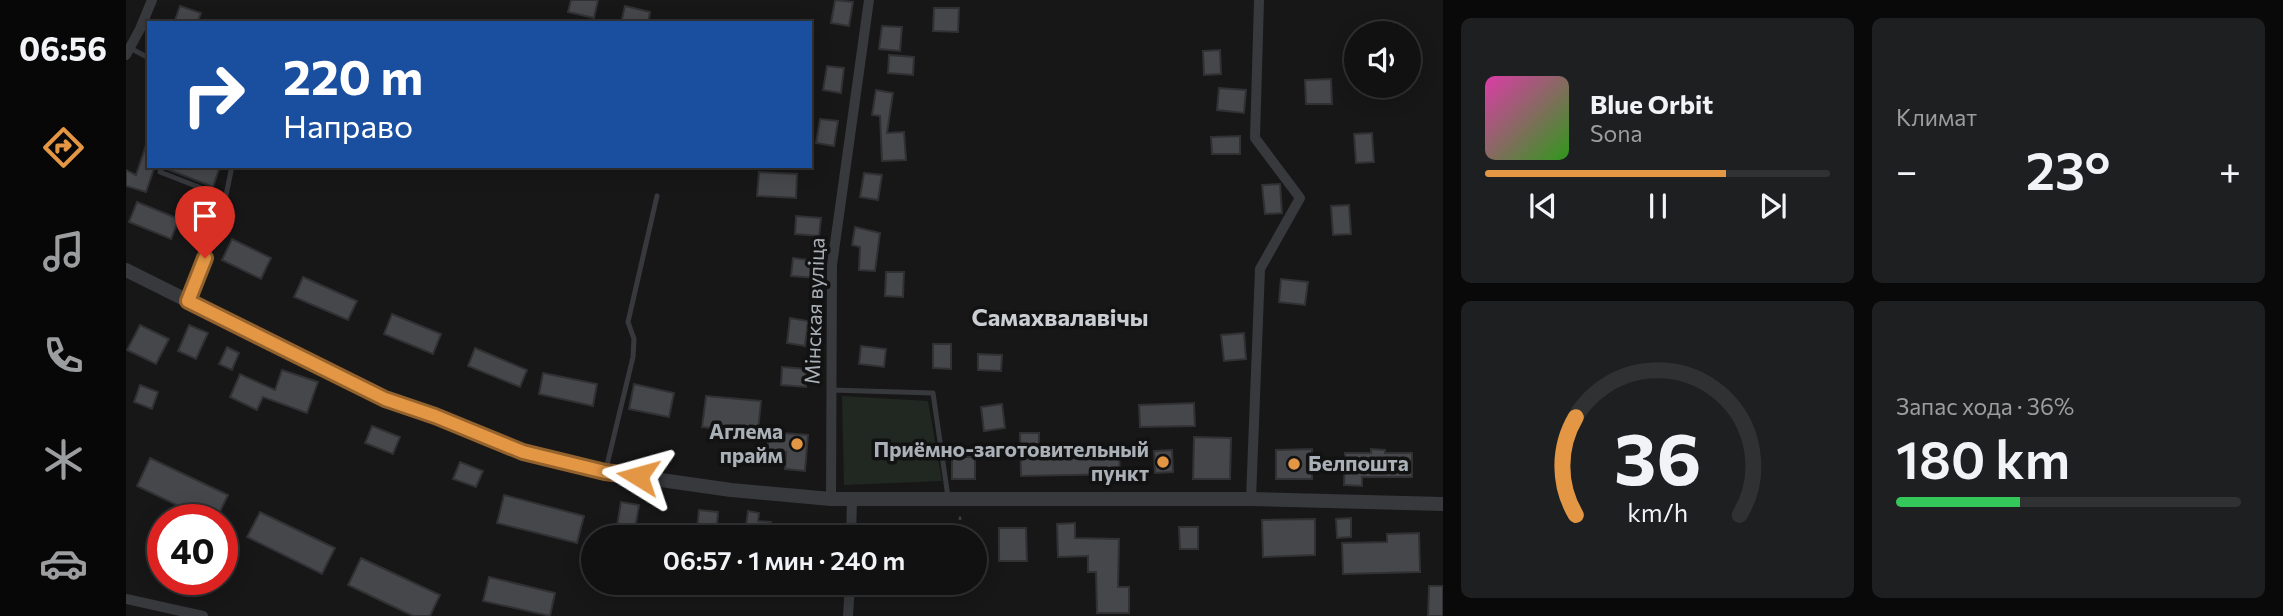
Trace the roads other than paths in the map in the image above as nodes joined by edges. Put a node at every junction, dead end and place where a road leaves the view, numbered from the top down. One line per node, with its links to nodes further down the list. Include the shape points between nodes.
1 (152, 0): 4 (street)
2 (869, 0): 13 (street, Мінская вуліца, via 832,265)
3 (1259, 0): 16 (street, via 1255,138 1300,198 1260,269)
4 (131, 34): 5 (street)
5 (128, 51): 6 (lane)
6 (147, 57)
7 (161, 168): 10 (lane, via 160,172)
8 (231, 168): 10 (lane)
9 (657, 196): 14 (lane, via 628,322 634,339 633,357)
10 (224, 197): 12 (lane, via 222,215)
11 (126, 270): 12 (street)
12 (188, 301): 14 (street, via 385,399 523,452)
13 (831, 390): 15 (street, Мінская вуліца); 18 (lane, via 933,393)
14 (605, 472): 15 (street)
15 (831, 499): 17 (street)
16 (1251, 499): 18 (street); 19 (street)
17 (852, 500): 18 (street); 20 (street)
18 (949, 500)
19 (1443, 504)
20 (851, 525)
21 (849, 595): 24 (street)
22 (126, 599): 23 (street)
23 (203, 616)
24 (848, 616)

